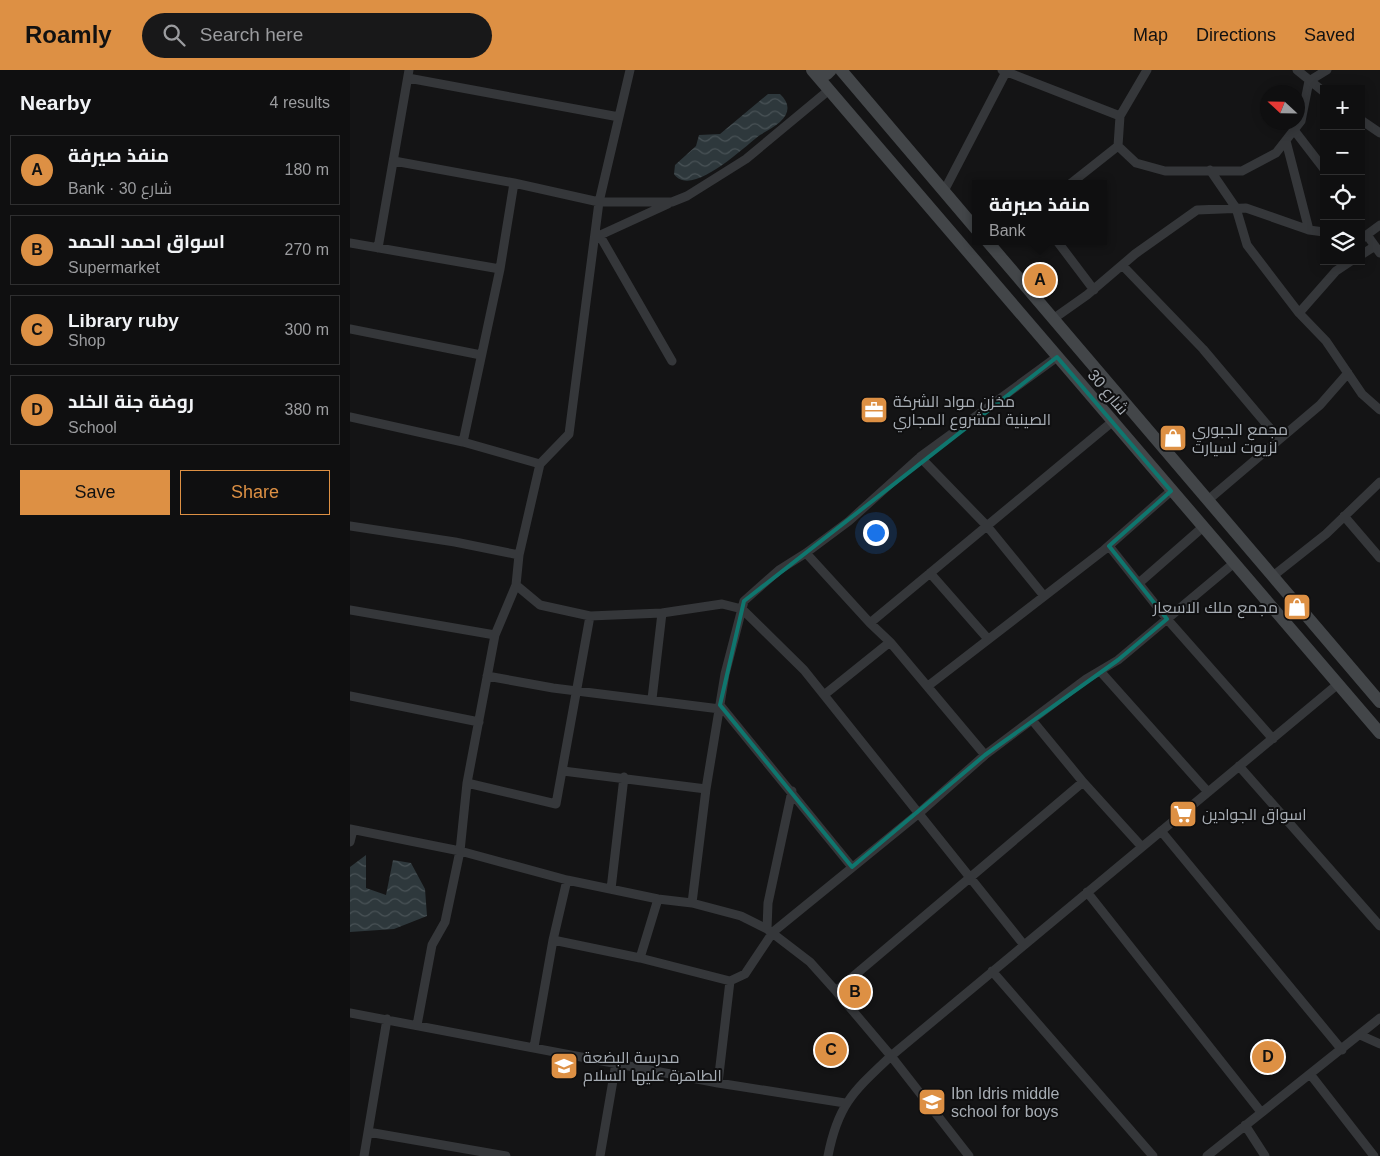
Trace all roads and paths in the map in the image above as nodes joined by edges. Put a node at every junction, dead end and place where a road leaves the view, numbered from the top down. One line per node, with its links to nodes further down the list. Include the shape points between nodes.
1 (630, 70): 17 (street)
2 (831, 70): 8 (street, via 822,76)
3 (841, 70): 14 (street)
4 (1147, 70): 16 (street)
5 (1297, 70): 10 (street)
6 (1327, 70): 10 (street)
7 (1004, 71): 16 (street); 28 (street)
8 (814, 73): 12 (street, شارع 30)
9 (409, 74): 17 (street); 23 (street)
10 (1308, 81): 11 (street); 13 (street)
11 (1320, 89)
12 (829, 90): 15 (street, شارع 30); 30 (street, via 746,159)
13 (1305, 98)
14 (866, 99): 15 (street, via 860,98 851,103); 28 (street)
15 (848, 113): 53 (street, شارع 30)
16 (1120, 116): 22 (street)
17 (619, 117): 29 (street)
18 (1365, 123): 20 (street)
19 (1294, 130): 21 (street); 24 (street)
20 (1380, 133)
21 (1286, 140): 25 (street, via 1276,153 1242,171); 34 (street)
22 (1118, 146): 25 (street, via 1136,163 1165,171); 26 (street)
23 (394, 161): 27 (street); 42 (street)
24 (1320, 164)
25 (1210, 170): 31 (street)
26 (1075, 180)
27 (514, 183): 29 (street); 47 (street)
28 (944, 192): 32 (street)
29 (598, 202): 30 (street); 37 (street)
30 (672, 202): 37 (street)
31 (1236, 208): 34 (street, via 1246,208); 46 (street, via 1197,210); 49 (street, via 1247,245)
32 (972, 224)
33 (1380, 225): 36 (street)
34 (1308, 230): 35 (street)
35 (1320, 232)
36 (1365, 236)
37 (597, 237): 54 (street); 62 (street, via 569,434)
38 (1365, 238): 43 (street)
39 (350, 243): 42 (street)
40 (993, 245): 50 (street, شارع 30)
41 (1060, 245): 48 (street)
42 (378, 248): 47 (street)
43 (1377, 250): 44 (street)
44 (1365, 254)
45 (1345, 265): 49 (street)
46 (1123, 266): 48 (street); 59 (street, via 1203,350)
47 (500, 269): 52 (street)
48 (1094, 290): 50 (street)
49 (1299, 312): 55 (street, via 1326,341)
50 (1053, 319): 65 (street, شارع 30)
51 (350, 329): 52 (street)
52 (481, 355): 60 (street)
53 (1057, 357): 58 (street, شارع 30); 61 (street)
54 (672, 361)
55 (1348, 373): 56 (street, via 1362,394); 59 (street, via 1320,405)
56 (1380, 410)
57 (350, 417): 60 (street)
58 (1112, 422): 64 (street, شارع 30); 68 (street)
59 (1279, 439): 65 (street)
60 (463, 442): 62 (street)
61 (920, 457): 68 (street); 71 (street)
62 (540, 464): 72 (street)
63 (1380, 482): 66 (street)
64 (1171, 491): 69 (street, شارع 30); 70 (street)
65 (1208, 500): 76 (street, شارع 30)
66 (1344, 516): 73 (street); 76 (street)
67 (350, 526): 72 (street)
68 (987, 526): 75 (street); 79 (street)
69 (1203, 527): 74 (street, شارع 30); 77 (street)
70 (1109, 546): 77 (street); 79 (street)
71 (806, 553): 80 (street, via 778,570 744,600); 85 (street)
72 (519, 555): 78 (street)
73 (1380, 558)
74 (1234, 563): 84 (street); 91 (street, شارع 30)
75 (930, 573): 85 (street); 87 (street)
76 (1274, 576): 97 (street, شارع 30)
77 (1139, 583): 84 (street)
78 (516, 585): 83 (street, via 540,605); 86 (street)
79 (1044, 596): 87 (street)
80 (742, 609): 82 (street, via 722,604); 94 (street, via 804,670); 98 (street)
81 (350, 610): 86 (street)
82 (662, 613): 83 (street); 96 (street)
83 (590, 616): 93 (street)
84 (1167, 619): 89 (street); 102 (street)
85 (870, 623): 88 (street)
86 (495, 635): 90 (street)
87 (988, 639): 92 (street)
88 (890, 642): 92 (street); 94 (street)
89 (1100, 671): 99 (street); 111 (street)
90 (487, 676): 93 (street); 100 (street)
91 (1338, 684): 101 (street, شارع 30); 102 (street)
92 (928, 686): 103 (street)
93 (576, 690): 96 (street); 105 (street)
94 (824, 695): 112 (street)
95 (350, 696): 100 (street)
96 (652, 699): 98 (street)
97 (1380, 702)
98 (720, 707): 109 (street); 110 (street)
99 (1032, 720): 103 (street); 107 (street)
100 (479, 722): 108 (street)
101 (1380, 734)
102 (1273, 738): 104 (street)
103 (985, 754): 112 (street)
104 (1239, 766): 111 (street); 125 (street)
105 (563, 771): 106 (street); 108 (street, via 556,804)
106 (624, 777): 109 (street); 121 (street)
107 (1083, 782): 116 (street); 119 (street)
108 (467, 783): 117 (street)
109 (706, 789): 124 (street)
110 (792, 791): 118 (street); 126 (street, via 768,903)
111 (1208, 792): 114 (street)
112 (918, 814): 118 (street); 119 (street)
113 (351, 830): 115 (street); 117 (street)
114 (1161, 831): 116 (street); 140 (street)
115 (350, 842)
116 (1142, 847): 122 (street)
117 (460, 851): 120 (street); 136 (street, via 445,922 432,945)
118 (852, 867): 126 (street)
119 (970, 877): 128 (street); 132 (street)
120 (567, 880): 121 (street); 127 (street)
121 (611, 889): 123 (street)
122 (1087, 892): 128 (street); 146 (street)
123 (658, 899): 124 (street); 129 (street)
124 (692, 903): 126 (street, via 741,916)
125 (1380, 926)
126 (770, 931): 131 (street, via 745,974); 132 (street, via 810,962)
127 (553, 940): 129 (street); 139 (street)
128 (1024, 945): 130 (street)
129 (640, 958): 131 (street)
130 (992, 971): 141 (street); 154 (street)
131 (730, 981): 144 (street)
132 (836, 991): 141 (street)
133 (350, 1013): 135 (street)
134 (1380, 1018): 137 (street)
135 (387, 1020): 136 (street); 148 (street)
136 (418, 1025): 139 (street)
137 (1360, 1035): 138 (street); 140 (street)
138 (1380, 1044)
139 (534, 1047): 142 (street)
140 (1342, 1050): 143 (street)
141 (891, 1056): 145 (street); 153 (street)
142 (616, 1063): 144 (street); 151 (street)
143 (1310, 1074): 146 (street); 157 (street)
144 (718, 1082): 145 (street)
145 (845, 1103): 152 (street, via 832,1135)
146 (1261, 1112): 147 (street)
147 (1245, 1125): 155 (street); 156 (street)
148 (368, 1132): 149 (street); 150 (street)
149 (364, 1156)
150 (506, 1156)
151 (600, 1156)
152 (828, 1156)
153 (969, 1156)
154 (1153, 1156)
155 (1207, 1156)
156 (1265, 1156)
157 (1374, 1156)

